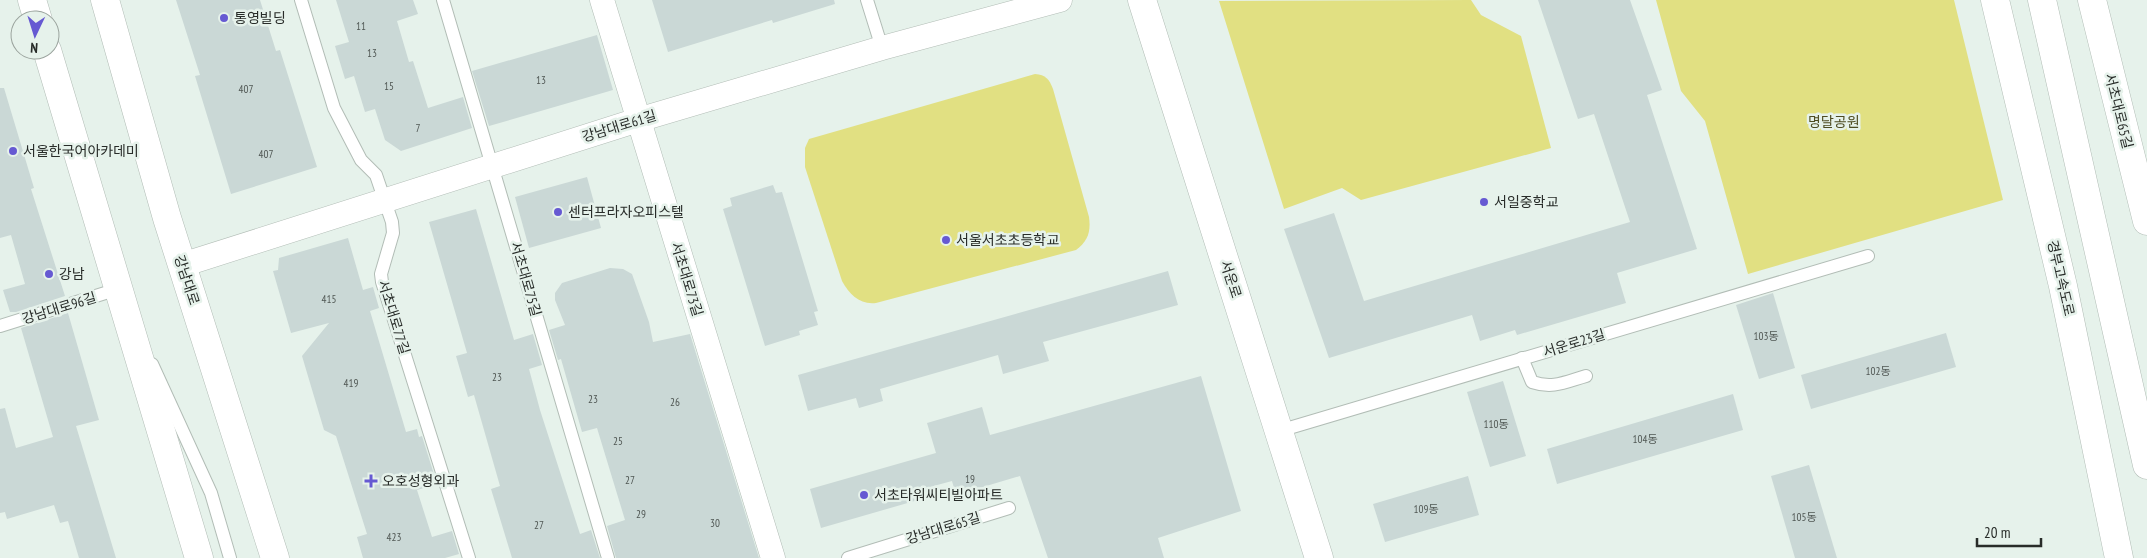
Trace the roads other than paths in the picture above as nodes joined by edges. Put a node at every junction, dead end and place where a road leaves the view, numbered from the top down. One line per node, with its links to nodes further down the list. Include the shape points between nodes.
1 (105, 0): 18 (main road, 강남대로)
2 (301, 0): 15 (lane, 서초대로77길, via 334,108 361,160 376,175)
3 (443, 0): 14 (lane, 서초대로75길)
4 (602, 0): 13 (street, 서초대로73길)
5 (867, 0): 11 (lane)
6 (1060, 0): 11 (street, 강남대로61길)
7 (1142, 0): 23 (main road, 서운로)
8 (1995, 0): 34 (main road, 경부고속도로, via 2063,286)
9 (2042, 0): 24 (main road)
10 (2092, 0): 16 (main road, 서초대로65길)
11 (882, 48): 13 (street, 강남대로61길)
12 (50, 60): 19 (main road)
13 (638, 120): 14 (street, 강남대로61길); 31 (street, 서초대로73길)
14 (493, 165): 15 (street, 강남대로61길); 30 (lane, 서초대로75길)
15 (385, 200): 18 (street, 강남대로61길); 29 (lane, 서초대로77길, via 393,233 381,274 382,282)
16 (2147, 221)
17 (1868, 256): 21 (lane, 서운로23길)
18 (182, 266): 28 (main road, 강남대로)
19 (121, 299): 20 (lane, 강남대로96길); 26 (main road); 27 (lane, via 211,493)
20 (0, 326)
21 (1522, 358): 22 (lane, via 1532,382 1542,385 1552,387); 23 (lane, 서운로23길)
22 (1586, 376)
23 (1280, 431): 33 (main road, 서운로)
24 (2147, 465)
25 (1009, 508): 32 (lane, 강남대로65길)
26 (199, 558)
27 (230, 558)
28 (275, 558)
29 (469, 558)
30 (608, 558)
31 (773, 558)
32 (848, 558)
33 (1319, 558)
34 (2119, 558)

